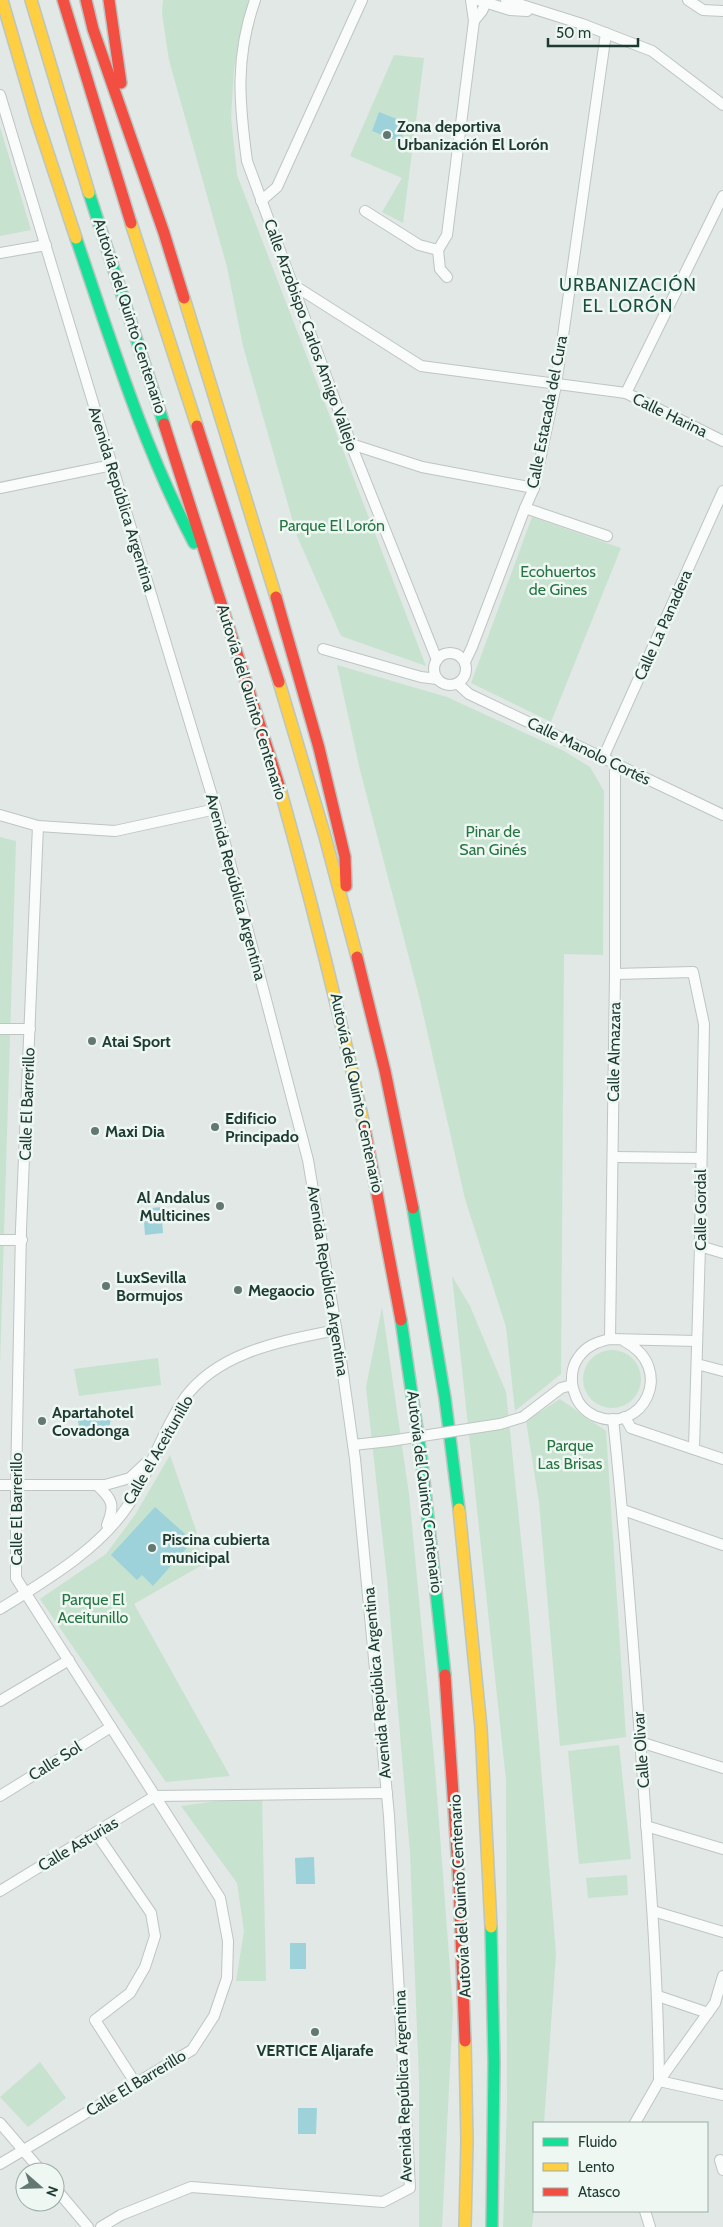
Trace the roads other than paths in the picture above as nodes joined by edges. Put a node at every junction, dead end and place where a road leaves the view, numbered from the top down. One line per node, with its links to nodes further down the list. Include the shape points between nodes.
1 (2, 0): 39 (highway, via 58,183 129,390 173,506)
2 (31, 0): 39 (highway, Autovía del Quinto Centenario, via 75,149)
3 (63, 0): 51 (highway, Autovía del Quinto Centenario, via 154,296 261,620)
4 (86, 0): 23 (highway, via 93,29)
5 (98, 0): 17 (highway, via 105,42)
6 (109, 0): 17 (highway)
7 (255, 0): 21 (street, Calle Arzobispo Carlos Amigo Vallejo, via 242,43 240,83 247,161)
8 (362, 0): 21 (street, via 277,187)
9 (471, 0): 15 (street)
10 (506, 0): 14 (street)
11 (688, 0): 13 (street, via 703,10)
12 (485, 1): 14 (street, via 510,10); 15 (street)
13 (723, 11)
14 (550, 13): 16 (street)
15 (474, 21): 25 (street, via 447,235)
16 (606, 32): 19 (street, via 652,51); 29 (street, Calle Estacada del Cura)
17 (122, 87): 23 (highway)
18 (0, 95): 24 (street, Avenida República Argentina)
19 (723, 106)
20 (723, 196): 30 (street)
21 (261, 201): 28 (street, Calle Arzobispo Carlos Amigo Vallejo)
22 (365, 210): 25 (street, via 419,244)
23 (164, 233): 51 (highway, via 270,574 319,748 345,858)
24 (46, 245): 26 (street); 33 (street, Avenida República Argentina)
25 (438, 250): 27 (street, via 440,269)
26 (0, 253)
27 (447, 277)
28 (294, 286): 29 (street, Calle Harina, via 421,366); 32 (street, Calle Arzobispo Carlos Amigo Vallejo)
29 (556, 385): 30 (street, Calle Harina); 35 (street, Calle Estacada del Cura)
30 (626, 393): 31 (street, Calle Harina)
31 (723, 441)
32 (351, 444): 35 (street, via 422,467); 41 (street, Calle Arzobispo Carlos Amigo Vallejo)
33 (112, 465): 34 (street); 47 (street, Avenida República Argentina)
34 (0, 488)
35 (534, 488): 37 (street, Calle Estacada del Cura)
36 (723, 492): 45 (street, Calle La Panadera)
37 (525, 508): 38 (street); 42 (street, Calle Estacada del Cura)
38 (606, 536)
39 (212, 574): 111 (highway, Autovía del Quinto Centenario, via 276,776 327,961 368,1139 409,1365 429,1508 455,1784 466,2044)
40 (323, 649): 43 (street)
41 (437, 660): 42 (street, via 451,653); 43 (street, via 434,670)
42 (465, 662): 44 (street, via 465,677)
43 (437, 679): 44 (street, via 449,686)
44 (458, 684): 45 (street, Calle Manolo Cortés, via 469,694)
45 (603, 758): 46 (street, Calle Manolo Cortés)
46 (615, 764): 49 (street, Calle Manolo Cortés); 52 (street, Calle Almazara)
47 (216, 809): 50 (street, via 115,831); 61 (street, Avenida República Argentina, via 308,1160)
48 (0, 815): 50 (street)
49 (723, 815)
50 (38, 826): 54 (street, Calle El Barrerillo)
51 (347, 915): 112 (highway, Autovía del Quinto Centenario, via 403,1151 420,1242 438,1345 472,1604 485,1764 491,1912 495,2048)
52 (615, 974): 55 (street, Calle Almazara); 56 (street, Calle Gordal, via 693,972 704,1024)
53 (0, 1029): 54 (street)
54 (30, 1030): 58 (street, Calle El Barrerillo)
55 (613, 1157): 56 (street); 62 (street, Calle Almazara)
56 (701, 1158): 59 (street, Calle Gordal)
57 (0, 1240): 58 (street)
58 (22, 1240): 75 (street, Calle El Barrerillo)
59 (700, 1246): 60 (street); 64 (street, Calle Gordal)
60 (723, 1253)
61 (336, 1330): 70 (street, Avenida República Argentina); 72 (street, Calle el Aceitunillo, via 247,1351 209,1374 185,1399)
62 (610, 1339): 63 (street); 67 (street, via 597,1342 578,1358 572,1371)
63 (624, 1341): 64 (street); 68 (street, via 644,1356 652,1379 644,1402)
64 (697, 1341): 65 (street, Calle Gordal)
65 (697, 1364): 66 (street); 71 (street, Calle Gordal)
66 (723, 1371)
67 (572, 1385): 69 (street, via 575,1396 590,1414); 70 (street, bridge, via 561,1388 523,1417 500,1424)
68 (625, 1417): 69 (street); 71 (street, via 631,1428)
69 (613, 1419): 77 (street, Calle Olivar)
70 (353, 1445): 87 (street, Avenida República Argentina)
71 (694, 1449): 73 (street)
72 (152, 1457): 76 (street, via 130,1478); 78 (street, Calle el Aceitunillo, via 128,1504)
73 (723, 1458)
74 (0, 1485): 75 (street)
75 (16, 1485): 76 (street); 80 (street, Calle El Barrerillo, via 16,1578)
76 (97, 1485): 78 (street, via 110,1497 113,1511)
77 (623, 1510): 79 (street); 85 (street, Calle Olivar)
78 (103, 1535): 80 (street, Calle el Aceitunillo)
79 (723, 1545)
80 (25, 1594): 81 (street, Calle el Aceitunillo); 82 (street, Calle El Barrerillo)
81 (0, 1609)
82 (69, 1660): 83 (street); 84 (street, Calle El Barrerillo)
83 (0, 1702)
84 (111, 1727): 88 (street, Calle Sol); 89 (street, Calle El Barrerillo)
85 (640, 1742): 86 (street); 90 (street, Calle Olivar)
86 (723, 1768)
87 (387, 1793): 89 (street); 110 (street, Avenida República Argentina, via 410,2188 383,2202 191,2187 121,2215)
88 (0, 1796)
89 (155, 1796): 91 (street, Calle Asturias); 100 (street, Calle El Barrerillo, via 220,1898 228,1941 227,1978 214,2016 192,2050)
90 (646, 1826): 92 (street); 94 (street, Calle Olivar)
91 (96, 1832): 93 (street, Calle Asturias); 100 (street, via 150,1913 155,1936 145,1968 130,1993 95,2020)
92 (723, 1849)
93 (0, 1891)
94 (653, 1911): 95 (street); 97 (street, Calle Olivar)
95 (723, 1932)
96 (723, 1976): 98 (street, via 715,2003)
97 (658, 1996): 98 (street); 99 (street, Calle Olivar)
98 (708, 2013): 99 (street)
99 (659, 2081): 101 (street); 102 (street)
100 (136, 2084): 104 (street, Calle El Barrerillo)
101 (723, 2095)
102 (636, 2122)
103 (0, 2123): 104 (street)
104 (23, 2150): 105 (street); 106 (street, Calle El Barrerillo)
105 (33, 2162)
106 (0, 2164)
107 (65, 2200): 109 (street)
108 (645, 2212): 113 (street)
109 (88, 2227)
110 (101, 2227)
111 (465, 2227)
112 (492, 2227)
113 (650, 2227)

